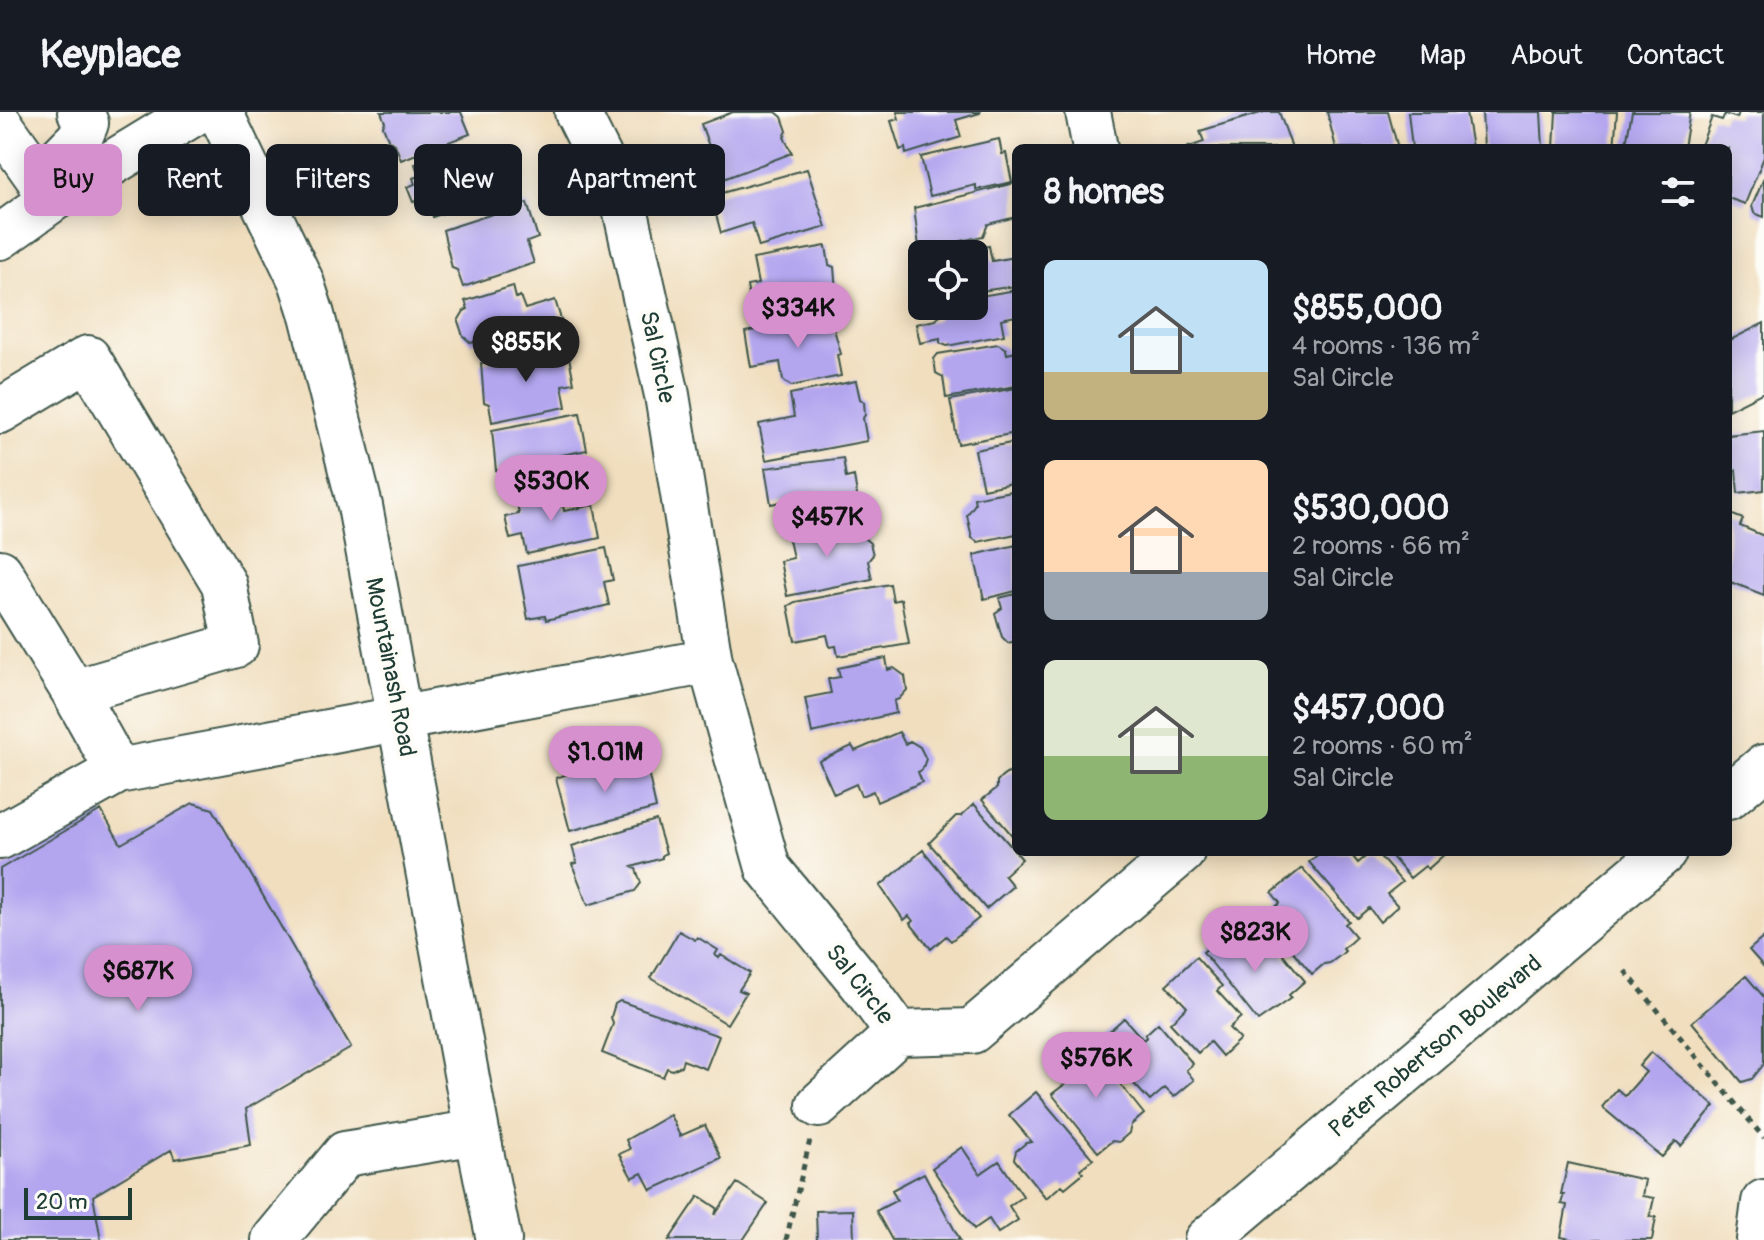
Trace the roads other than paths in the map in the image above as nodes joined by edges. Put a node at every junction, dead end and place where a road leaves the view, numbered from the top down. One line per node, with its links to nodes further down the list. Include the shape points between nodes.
1 (80, 112): 7 (street, via 86,123)
2 (196, 112): 9 (street)
3 (220, 112): 17 (street, Mountainash Road, via 301,281 312,315 360,506)
4 (577, 112): 15 (street, Sal Circle, via 625,208 667,395)
5 (1088, 112): 8 (street)
6 (0, 124): 10 (street)
7 (76, 144)
8 (1094, 144)
9 (122, 150)
10 (24, 158)
11 (24, 212): 12 (street)
12 (0, 237)
13 (0, 411): 16 (street, via 88,358 224,584 236,645)
14 (0, 572): 16 (street)
15 (710, 661): 17 (street); 24 (street, Sal Circle, via 768,868)
16 (74, 692): 19 (street)
17 (401, 720): 19 (street); 26 (street, Mountainash Road)
18 (1764, 767): 20 (street)
19 (118, 771): 21 (street)
20 (1732, 794)
21 (0, 837)
22 (1177, 856): 24 (street, Sal Circle, via 972,1031)
23 (1659, 856): 30 (street, Peter Robertson Boulevard)
24 (898, 1033): 25 (street)
25 (819, 1105)
26 (477, 1132): 28 (street, via 345,1154); 29 (street, Mountainash Road)
27 (1764, 1202): 31 (street)
28 (274, 1240)
29 (499, 1240)
30 (1207, 1240)
31 (1759, 1240)

